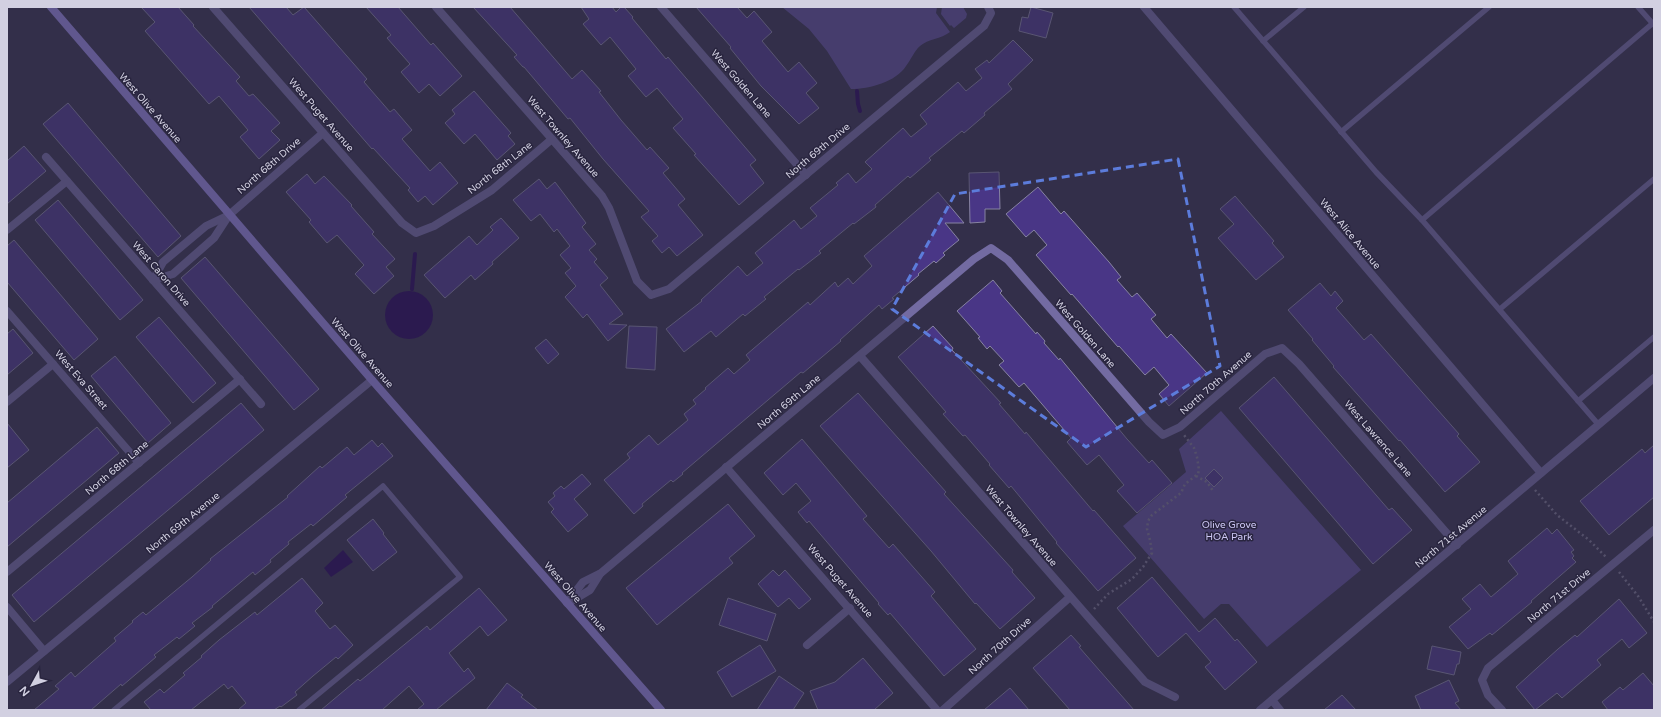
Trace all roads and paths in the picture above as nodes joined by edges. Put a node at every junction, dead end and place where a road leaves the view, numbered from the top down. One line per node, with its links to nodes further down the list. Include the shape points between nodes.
1 (51, 7): 20 (main road, West Olive Avenue)
2 (213, 7): 14 (street, West Puget Avenue)
3 (436, 7): 15 (street, West Townley Avenue)
4 (661, 7): 17 (street, West Golden Lane)
5 (1144, 7): 44 (street, West Alice Avenue)
6 (1234, 7): 12 (lane)
7 (1304, 7): 12 (lane)
8 (1489, 7): 13 (lane)
9 (1638, 7): 11 (lane)
10 (990, 10): 17 (street, North 69th Drive, via 984,26)
11 (1653, 24): 21 (lane)
12 (1263, 41): 13 (lane)
13 (1341, 132): 21 (lane)
14 (323, 133): 20 (street, North 68th Drive); 23 (street, West Puget Avenue, via 402,223)
15 (552, 139): 23 (street, North 68th Lane, via 492,190 434,226); 26 (street, West Townley Avenue, via 602,196 637,281)
16 (46, 157): 19 (street, West Caron Drive)
17 (806, 175): 26 (street, North 69th Drive, via 669,290)
18 (1654, 179): 27 (lane)
19 (67, 181): 22 (street); 25 (street, West Caron Drive)
20 (228, 215): 25 (street, North 68th Drive, via 206,226 163,262); 25 (street, North 68th Drive, via 214,238 174,274); 35 (main road, West Olive Avenue)
21 (1422, 220): 27 (lane)
22 (7, 230)
23 (416, 234)
24 (991, 248): 31 (street, North 69th Lane, via 974,259); 41 (street, West Golden Lane, via 1008,260)
25 (153, 280): 34 (street, West Caron Drive)
26 (651, 295)
27 (1500, 310): 36 (lane)
28 (7, 311): 32 (street, West Eva Street)
29 (1654, 337): 36 (lane)
30 (1282, 348): 40 (street, North 70th Avenue, via 1265,354); 49 (street, West Lawrence Lane, via 1299,364)
31 (860, 356): 43 (street, North 69th Lane); 52 (street, West Townley Avenue)
32 (53, 364): 37 (street); 42 (street, West Eva Street)
33 (1654, 378): 39 (street, North 71st Avenue)
34 (240, 379): 38 (street, West Caron Drive); 42 (street, North 68th Lane)
35 (372, 380): 53 (main road, West Olive Avenue); 59 (street, North 69th Avenue)
36 (1578, 401): 39 (lane)
37 (7, 402)
38 (261, 404)
39 (1598, 424): 44 (street, North 71st Avenue)
40 (1180, 427): 41 (street, North 70th Avenue); 45 (path, via 1197,457 1199,470)
41 (1163, 435)
42 (139, 463): 51 (street, North 68th Lane)
43 (726, 467): 53 (street, North 69th Lane, via 601,573 590,590); 55 (street, West Puget Avenue)
44 (1541, 473): 46 (street, North 71st Avenue)
45 (1196, 476): 47 (path, via 1207,482); 56 (path, via 1185,484 1181,493 1148,521 1152,553 1143,567 1132,579 1108,594)
46 (1528, 484): 49 (street, North 71st Avenue); 50 (path, via 1557,515 1589,540)
47 (1213, 491)
48 (1654, 530): 50 (street, North 71st Drive)
49 (1457, 545): 62 (street, North 71st Avenue)
50 (1613, 565): 57 (path, via 1638,596); 70 (street, North 71st Drive, via 1488,668 1482,680 1488,695)
51 (7, 572)
52 (1070, 598): 56 (street, West Townley Avenue); 67 (street, North 70th Drive)
53 (567, 603): 65 (main road, West Olive Avenue)
54 (7, 607): 59 (street)
55 (850, 608): 58 (street); 66 (street, West Puget Avenue)
56 (1087, 616): 61 (street, West Townley Avenue, via 1145,682)
57 (1654, 622)
58 (808, 645)
59 (44, 651): 60 (street, North 69th Avenue)
60 (7, 682)
61 (1175, 697)
62 (1272, 700): 68 (street, North 71st Avenue); 69 (street)
63 (114, 710): 64 (lane, via 383,486 460,576)
64 (299, 710)
65 (661, 710)
66 (937, 710)
67 (943, 710)
68 (1260, 710)
69 (1280, 710)
70 (1502, 710)

